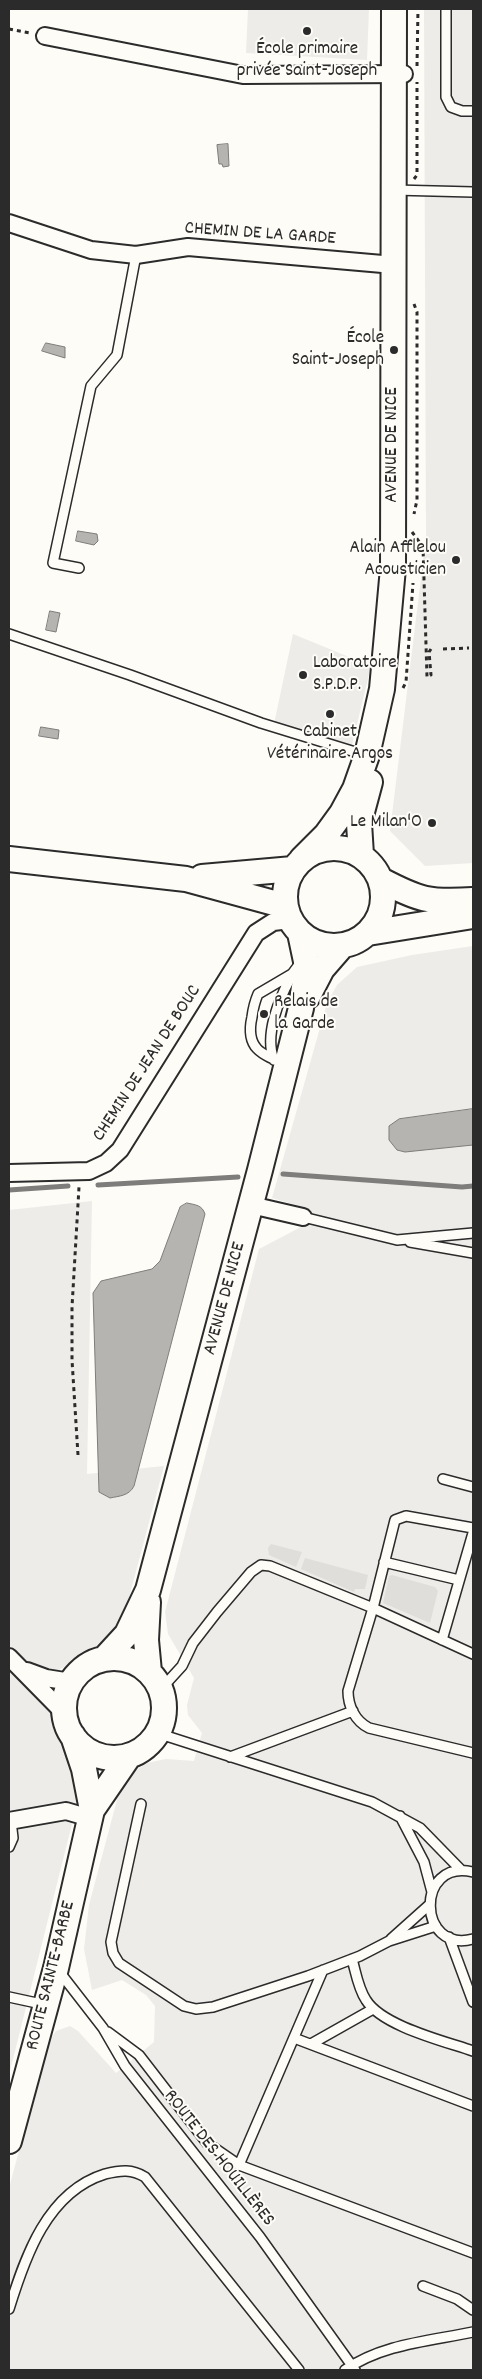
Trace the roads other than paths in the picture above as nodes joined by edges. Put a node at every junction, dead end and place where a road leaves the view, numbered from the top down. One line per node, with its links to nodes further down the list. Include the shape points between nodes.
1 (394, 9): 5 (main road, AVENUE DE NICE)
2 (405, 9): 5 (main road, AVENUE DE NICE)
3 (446, 9): 6 (lane, via 446,97 451,107)
4 (45, 36): 5 (street, via 243,75)
5 (400, 74): 7 (main road, AVENUE DE NICE)
6 (473, 111)
7 (405, 185): 8 (lane); 11 (main road, AVENUE DE NICE); 14 (main road, AVENUE DE NICE, via 405,538 388,710)
8 (473, 192)
9 (9, 223): 10 (street, CHEMIN DE LA GARDE, via 91,250)
10 (136, 255): 11 (street, CHEMIN DE LA GARDE, via 188,247); 12 (lane, via 118,355 91,386 53,563)
11 (394, 264): 14 (main road, AVENUE DE NICE, via 392,568 382,689)
12 (79, 568)
13 (9, 634): 14 (lane, via 261,723)
14 (372, 757): 15 (main road, AVENUE DE NICE, via 359,822); 17 (main road, AVENUE DE NICE, via 342,813 326,835)
15 (361, 855): 17 (main road, via 341,848 320,849); 19 (main road)
16 (9, 859): 18 (main road)
17 (297, 864): 18 (main road); 22 (main road, via 285,886)
18 (186, 879): 22 (main road)
19 (381, 880): 20 (main road, via 411,896 438,903); 23 (main road, via 382,908)
20 (473, 900)
21 (473, 916): 23 (main road)
22 (295, 928): 24 (main road, via 312,942); 25 (lane, via 300,965); 26 (main road, AVENUE DE NICE, via 307,966); 28 (street, CHEMIN DE JEAN DE BOUC, via 273,922 256,933 120,1150 106,1163 80,1172)
23 (368, 933): 24 (main road, via 356,942)
24 (342, 946): 26 (main road, AVENUE DE NICE, via 322,969)
25 (292, 974): 27 (lane, via 280,1001 270,1043); 27 (lane, via 258,994 249,1028 255,1047 265,1057)
26 (301, 1008): 27 (main road, AVENUE DE NICE)
27 (281, 1062): 29 (main road, AVENUE DE NICE)
28 (9, 1173)
29 (250, 1205): 30 (street); 40 (main road, AVENUE DE NICE)
30 (303, 1217): 32 (lane)
31 (473, 1233): 32 (lane)
32 (397, 1240): 33 (lane)
33 (473, 1253)
34 (442, 1479): 35 (lane)
35 (473, 1487)
36 (473, 1528): 38 (lane, via 402,1516 393,1524)
37 (473, 1533): 39 (lane)
38 (384, 1562): 39 (lane); 41 (lane)
39 (459, 1580): 42 (lane)
40 (148, 1590): 45 (main road, AVENUE DE NICE, via 127,1634); 47 (main road, AVENUE DE NICE, via 146,1640)
41 (373, 1608): 42 (lane); 47 (lane, via 261,1565 251,1572 217,1612 182,1666); 49 (lane, via 348,1691)
42 (442, 1640): 43 (lane)
43 (473, 1654)
44 (9, 1657): 46 (street)
45 (104, 1659): 47 (main road, via 128,1660); 48 (main road, via 89,1665)
46 (23, 1670): 48 (street); 50 (street)
47 (155, 1681): 51 (main road, via 164,1704 163,1719)
48 (71, 1682): 50 (main road, via 65,1691)
49 (353, 1711): 53 (lane, via 360,1724 376,1731); 55 (lane)
50 (64, 1712): 52 (main road)
51 (157, 1733): 54 (main road, via 145,1747); 55 (lane)
52 (73, 1736): 54 (main road, via 84,1748 98,1755 113,1758); 57 (main road, ROUTE SAINTE-BARBE, via 84,1769)
53 (473, 1753)
54 (129, 1756): 57 (main road, ROUTE SAINTE-BARBE)
55 (230, 1757): 58 (lane, via 372,1802)
56 (141, 1804): 71 (lane, via 112,1942 113,1953 120,1963 184,2006 196,2010)
57 (91, 1814): 59 (street, via 66,1811); 70 (main road, ROUTE SAINTE-BARBE)
58 (400, 1816): 62 (lane, via 420,1828); 63 (lane, via 424,1862)
59 (10, 1821): 60 (lane, via 13,1838)
60 (9, 1847)
61 (473, 1868): 62 (lane)
62 (461, 1870): 63 (lane, via 444,1877)
63 (432, 1892): 64 (lane)
64 (429, 1904): 65 (lane, via 430,1916); 68 (lane)
65 (436, 1926): 66 (lane); 68 (lane)
66 (449, 1937): 67 (lane); 73 (lane)
67 (473, 1939)
68 (389, 1941): 69 (lane)
69 (352, 1960): 71 (lane); 75 (lane, via 361,1990)
70 (56, 1968): 74 (main road, ROUTE SAINTE-BARBE); 76 (lane, ROUTE DES HOUILLÈRES)
71 (323, 1970): 77 (lane)
72 (9, 1997): 74 (lane)
73 (473, 2002)
74 (46, 2005): 81 (main road, ROUTE SAINTE-BARBE)
75 (373, 2010): 78 (lane); 79 (lane, via 385,2019)
76 (104, 2028): 82 (lane, via 139,2055 207,2143); 88 (lane, ROUTE DES HOUILLÈRES, via 125,2066 260,2237)
77 (294, 2038): 78 (lane); 82 (lane)
78 (311, 2044): 80 (lane)
79 (473, 2051)
80 (473, 2106)
81 (9, 2141)
82 (239, 2165): 83 (lane)
83 (473, 2253)
84 (423, 2286): 86 (lane, via 457,2299)
85 (9, 2310): 89 (lane, via 20,2271 41,2228 68,2194 92,2178 134,2170 145,2177)
86 (473, 2310)
87 (473, 2332): 88 (lane, via 383,2350)
88 (351, 2369)
89 (299, 2370)

